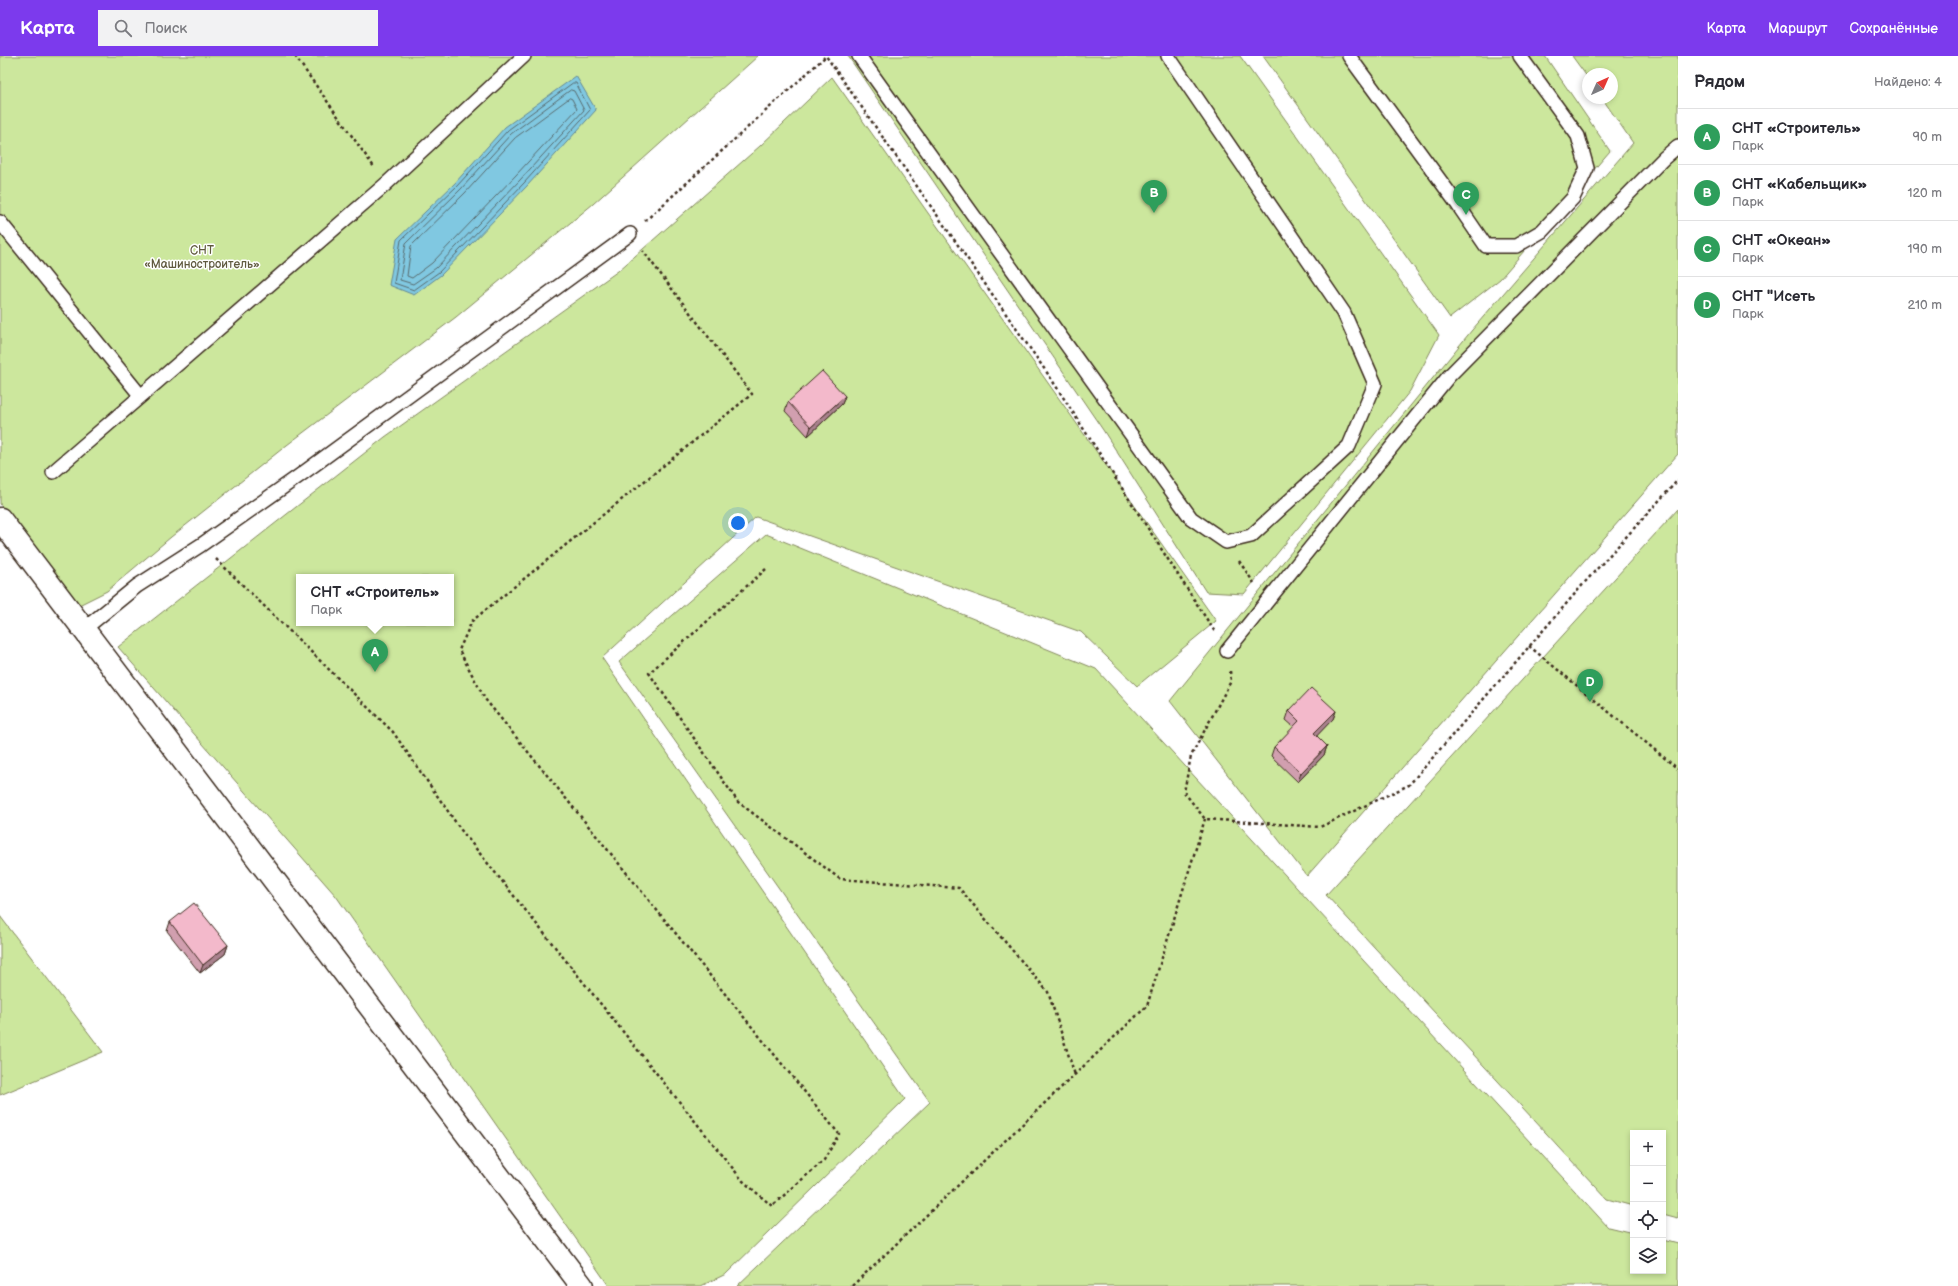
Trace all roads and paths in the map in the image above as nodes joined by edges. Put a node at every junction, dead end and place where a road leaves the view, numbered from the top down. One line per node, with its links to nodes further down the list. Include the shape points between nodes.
1 (295, 56): 8 (path)
2 (524, 56): 8 (lane)
3 (859, 56): 14 (lane, via 1191,518)
4 (1168, 56): 14 (lane, via 1344,313 1375,384 1349,446 1251,536)
5 (1349, 56): 6 (lane, via 1486,246 1516,246 1542,231 1573,198 1587,168 1578,136)
6 (1520, 56)
7 (1678, 146): 17 (lane, via 1449,376)
8 (386, 184): 11 (lane)
9 (0, 222): 11 (lane)
10 (630, 234): 15 (lane); 15 (path, via 752,394 472,621 459,650 485,699 839,1134 824,1160 772,1206 743,1181 466,836 393,732)
11 (140, 395): 12 (lane)
12 (53, 472)
13 (0, 518): 18 (street)
14 (1226, 542): 17 (path)
15 (201, 545): 18 (lane, via 137,586)
16 (766, 570): 23 (path, via 649,673 738,802 840,879 959,888 1048,992)
17 (1267, 602): 20 (lane)
18 (83, 630): 24 (street)
19 (1529, 646): 21 (path)
20 (1227, 651)
21 (1678, 769)
22 (1205, 819): 23 (path, via 1147,1006)
23 (1075, 1075): 25 (path)
24 (582, 1286)
25 (852, 1286)

